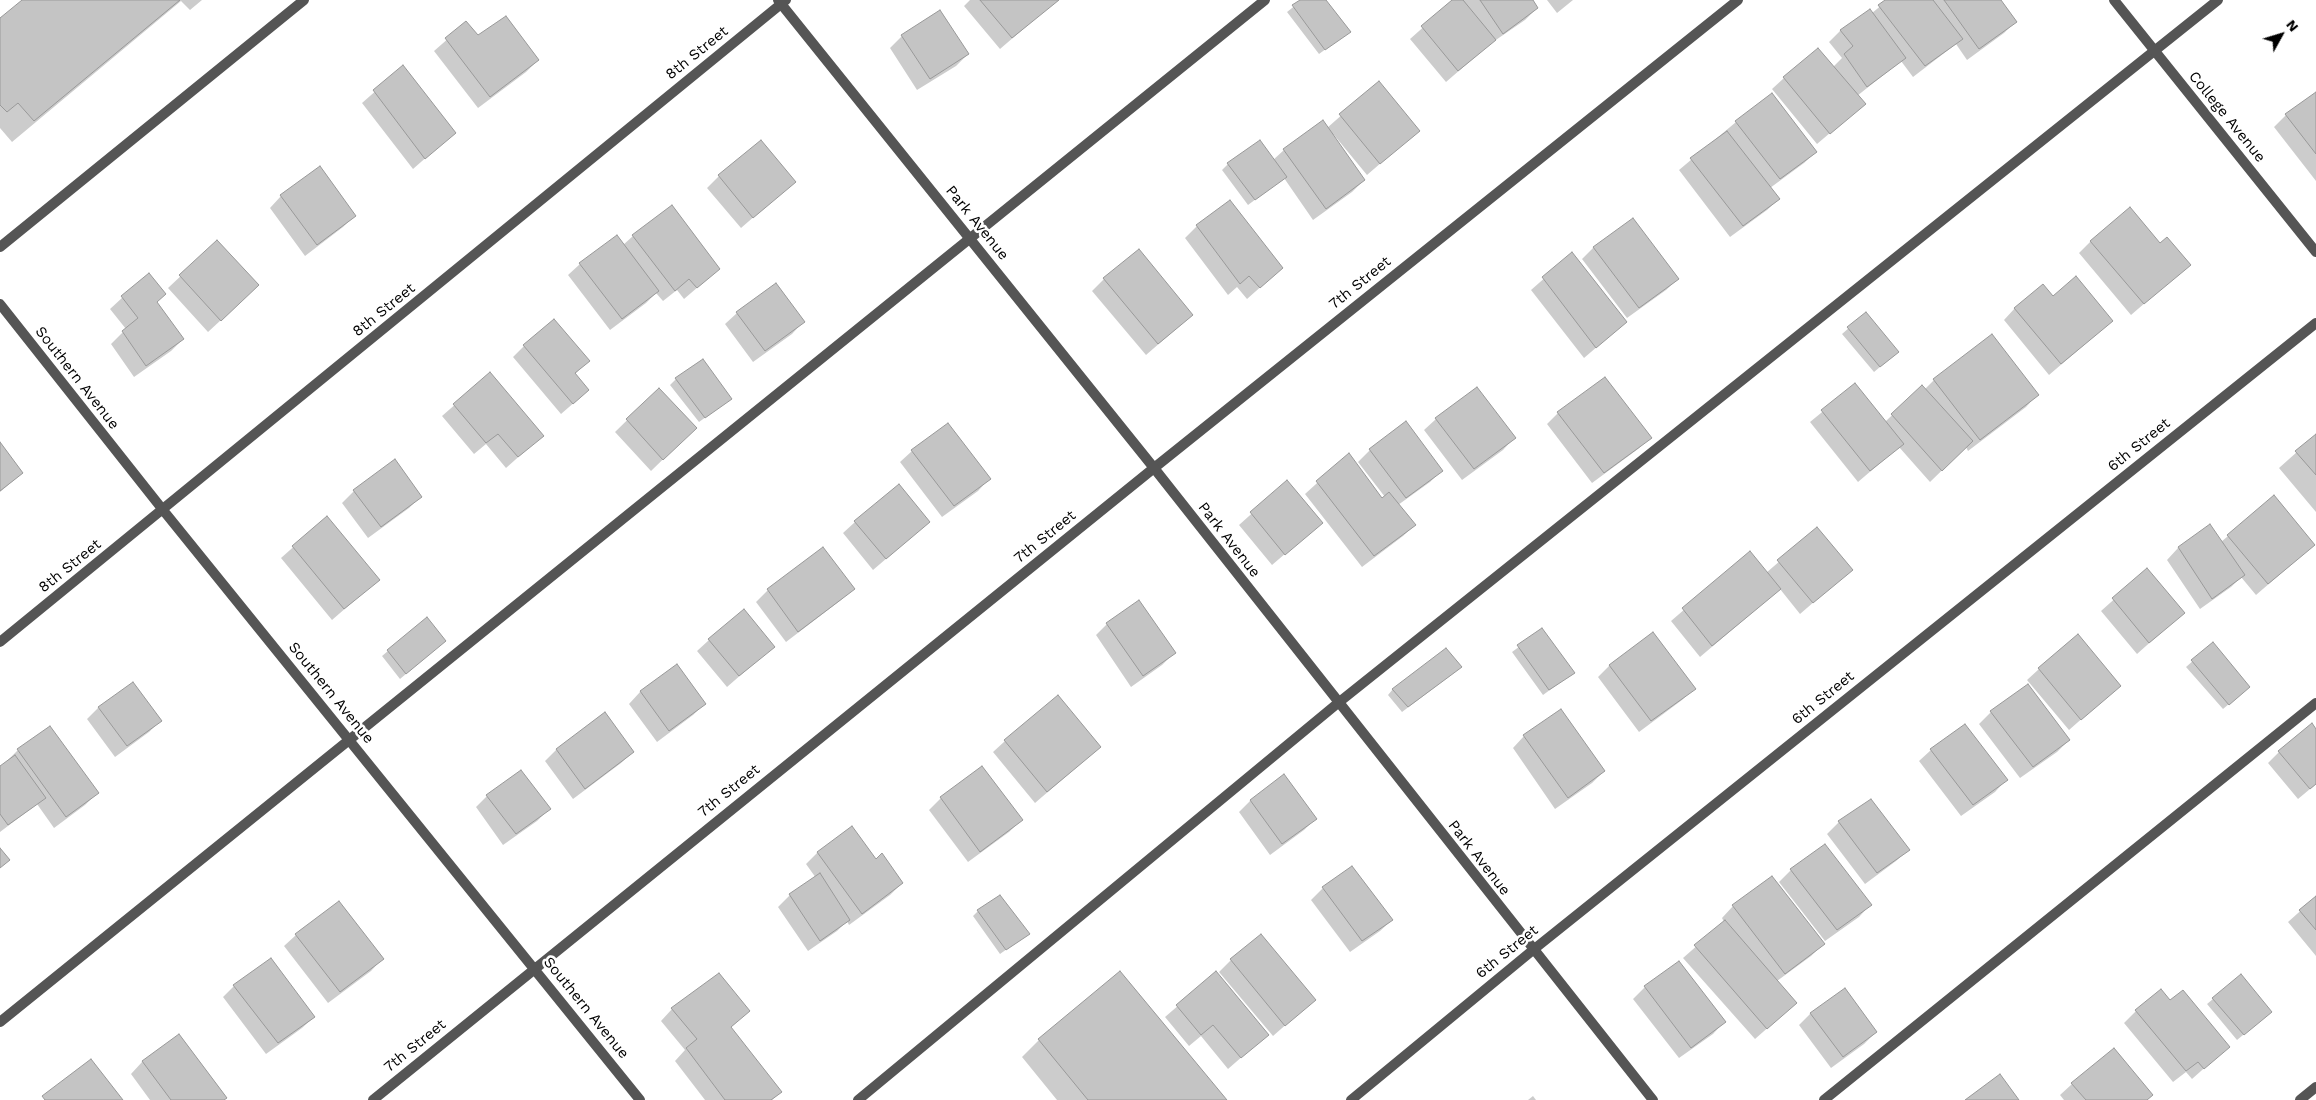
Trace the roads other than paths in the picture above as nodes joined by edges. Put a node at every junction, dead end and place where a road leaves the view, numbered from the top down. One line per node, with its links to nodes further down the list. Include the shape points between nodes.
1 (304, 0): 9 (street)
2 (1265, 0): 8 (street)
3 (1738, 0): 13 (street, 7th Street)
4 (2114, 0): 7 (street, College Avenue)
5 (2218, 0): 7 (street)
6 (782, 1): 8 (street, Park Avenue); 14 (street, 8th Street)
7 (2155, 52): 10 (street, College Avenue); 16 (street)
8 (970, 238): 13 (street, Park Avenue); 18 (street)
9 (0, 247)
10 (2316, 252)
11 (0, 304): 14 (street, Southern Avenue)
12 (2316, 323): 19 (street, 6th Street)
13 (1154, 468): 16 (street, Park Avenue); 20 (street, 7th Street)
14 (163, 510): 15 (street, 8th Street); 18 (street, Southern Avenue)
15 (0, 642)
16 (1338, 703): 19 (street, Park Avenue); 25 (street)
17 (2316, 703): 28 (street)
18 (350, 740): 20 (street, Southern Avenue); 21 (street)
19 (1533, 950): 26 (street, 6th Street); 27 (street, Park Avenue)
20 (535, 968): 23 (street, 7th Street); 24 (street, Southern Avenue)
21 (0, 1022)
22 (2316, 1087): 29 (street)
23 (373, 1100)
24 (640, 1100)
25 (858, 1100)
26 (1351, 1100)
27 (1653, 1100)
28 (1824, 1100)
29 (2300, 1100)

